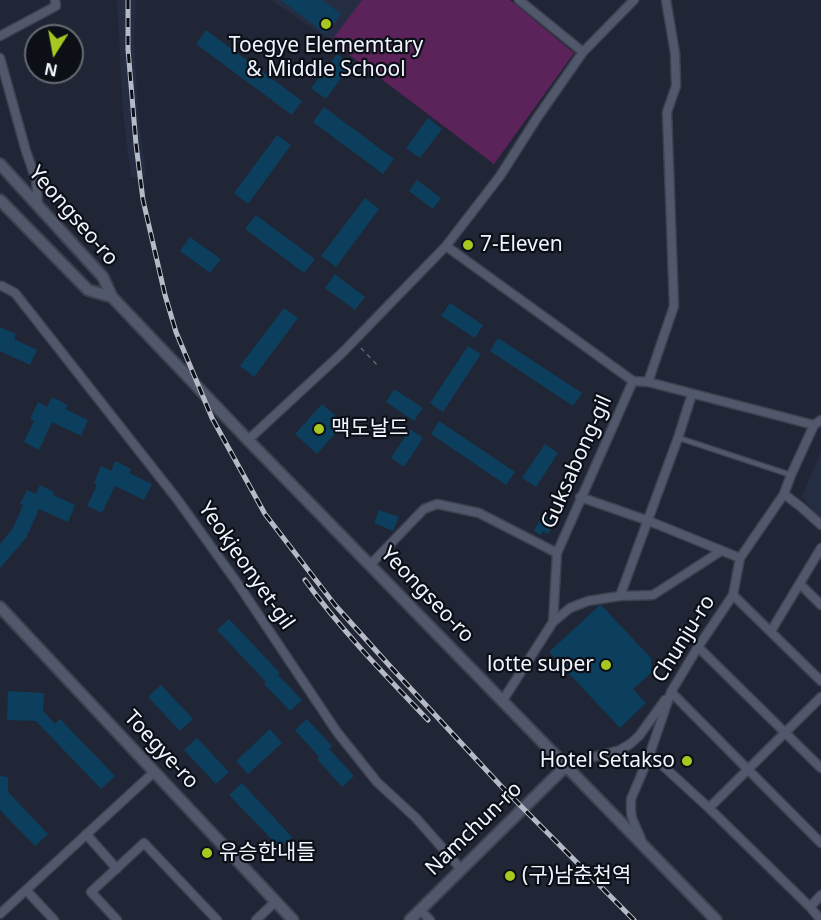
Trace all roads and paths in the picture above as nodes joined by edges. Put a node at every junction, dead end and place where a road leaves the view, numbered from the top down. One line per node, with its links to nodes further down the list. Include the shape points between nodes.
1 (55, 0): 5 (street, via 56,6)
2 (519, 0): 6 (street)
3 (634, 0): 6 (street)
4 (666, 0): 17 (street, via 676,86 667,112 674,306)
5 (0, 36)
6 (583, 52): 11 (street, via 500,176)
7 (0, 58): 10 (street, via 36,180)
8 (0, 164): 10 (street, Yeongseo-ro)
9 (0, 200): 13 (street, Yeongseo-ro, via 88,290)
10 (38, 205): 13 (street, Yeongseo-ro, via 103,277)
11 (446, 246): 14 (street); 16 (street)
12 (0, 286): 54 (street, Yeokjeonyet-gil, via 15,293 177,499 337,732 377,782)
13 (112, 297): 21 (street, Yeongseo-ro)
14 (354, 340): 15 (path); 21 (street)
15 (379, 367)
16 (633, 381): 17 (street, Chunju-ro); 24 (street, Guksabong-gil)
17 (648, 382): 18 (street, Chunju-ro)
18 (692, 394): 19 (street, Chunju-ro); 20 (street)
19 (818, 423): 22 (street, Chunju-ro)
20 (678, 438): 22 (lane); 25 (street)
21 (248, 440): 31 (street, Yeongseo-ro)
22 (791, 475): 23 (street, Chunju-ro)
23 (784, 494): 26 (street); 30 (street, Chunju-ro)
24 (580, 497): 25 (street); 29 (street, Guksabong-gil)
25 (648, 521): 28 (street); 34 (street)
26 (821, 525)
27 (821, 548): 32 (street)
28 (721, 550): 30 (street); 34 (street, via 653,595)
29 (557, 553): 31 (street, Guksabong-gil, via 479,513 437,504 424,509); 37 (street)
30 (740, 558): 33 (street, Chunju-ro)
31 (370, 565): 43 (street, Yeongseo-ro)
32 (800, 584): 35 (street); 38 (street)
33 (733, 595): 38 (street); 39 (street, Chunju-ro)
34 (620, 596): 37 (street, via 588,601 570,608)
35 (821, 605)
36 (0, 607): 49 (street, Toegye-ro)
37 (553, 622): 43 (street)
38 (771, 632): 40 (street)
39 (698, 647): 41 (street, Chunju-ro); 44 (street)
40 (821, 681)
41 (670, 692): 45 (street, Chunju-ro); 46 (street, via 630,744); 48 (street)
42 (821, 697): 44 (street)
43 (503, 700): 46 (street, Yeongseo-ro)
44 (785, 733): 47 (street); 48 (street)
45 (650, 754): 50 (street); 53 (street, Chunju-ro, via 631,806 635,828)
46 (566, 766): 53 (street, Yeongseo-ro); 54 (street, Namchun-ro)
47 (821, 768)
48 (747, 770): 50 (street); 52 (street)
49 (154, 772): 51 (street); 58 (street, Toegye-ro)
50 (709, 808): 59 (street)
51 (86, 834): 55 (street); 56 (street)
52 (821, 843)
53 (645, 847): 69 (street, Yeongseo-ro)
54 (462, 868): 60 (street, Namchun-ro)
55 (117, 869): 63 (street, via 91,892); 64 (street, via 144,843)
56 (26, 890): 61 (street); 62 (street)
57 (821, 895): 59 (street)
58 (275, 902): 65 (street); 66 (street, Toegye-ro)
59 (810, 907): 70 (street)
60 (420, 910): 67 (street, Namchun-ro); 68 (street)
61 (0, 914)
62 (54, 920)
63 (117, 920)
64 (217, 920)
65 (256, 920)
66 (293, 920)
67 (410, 920)
68 (430, 920)
69 (716, 920)
70 (821, 920)

